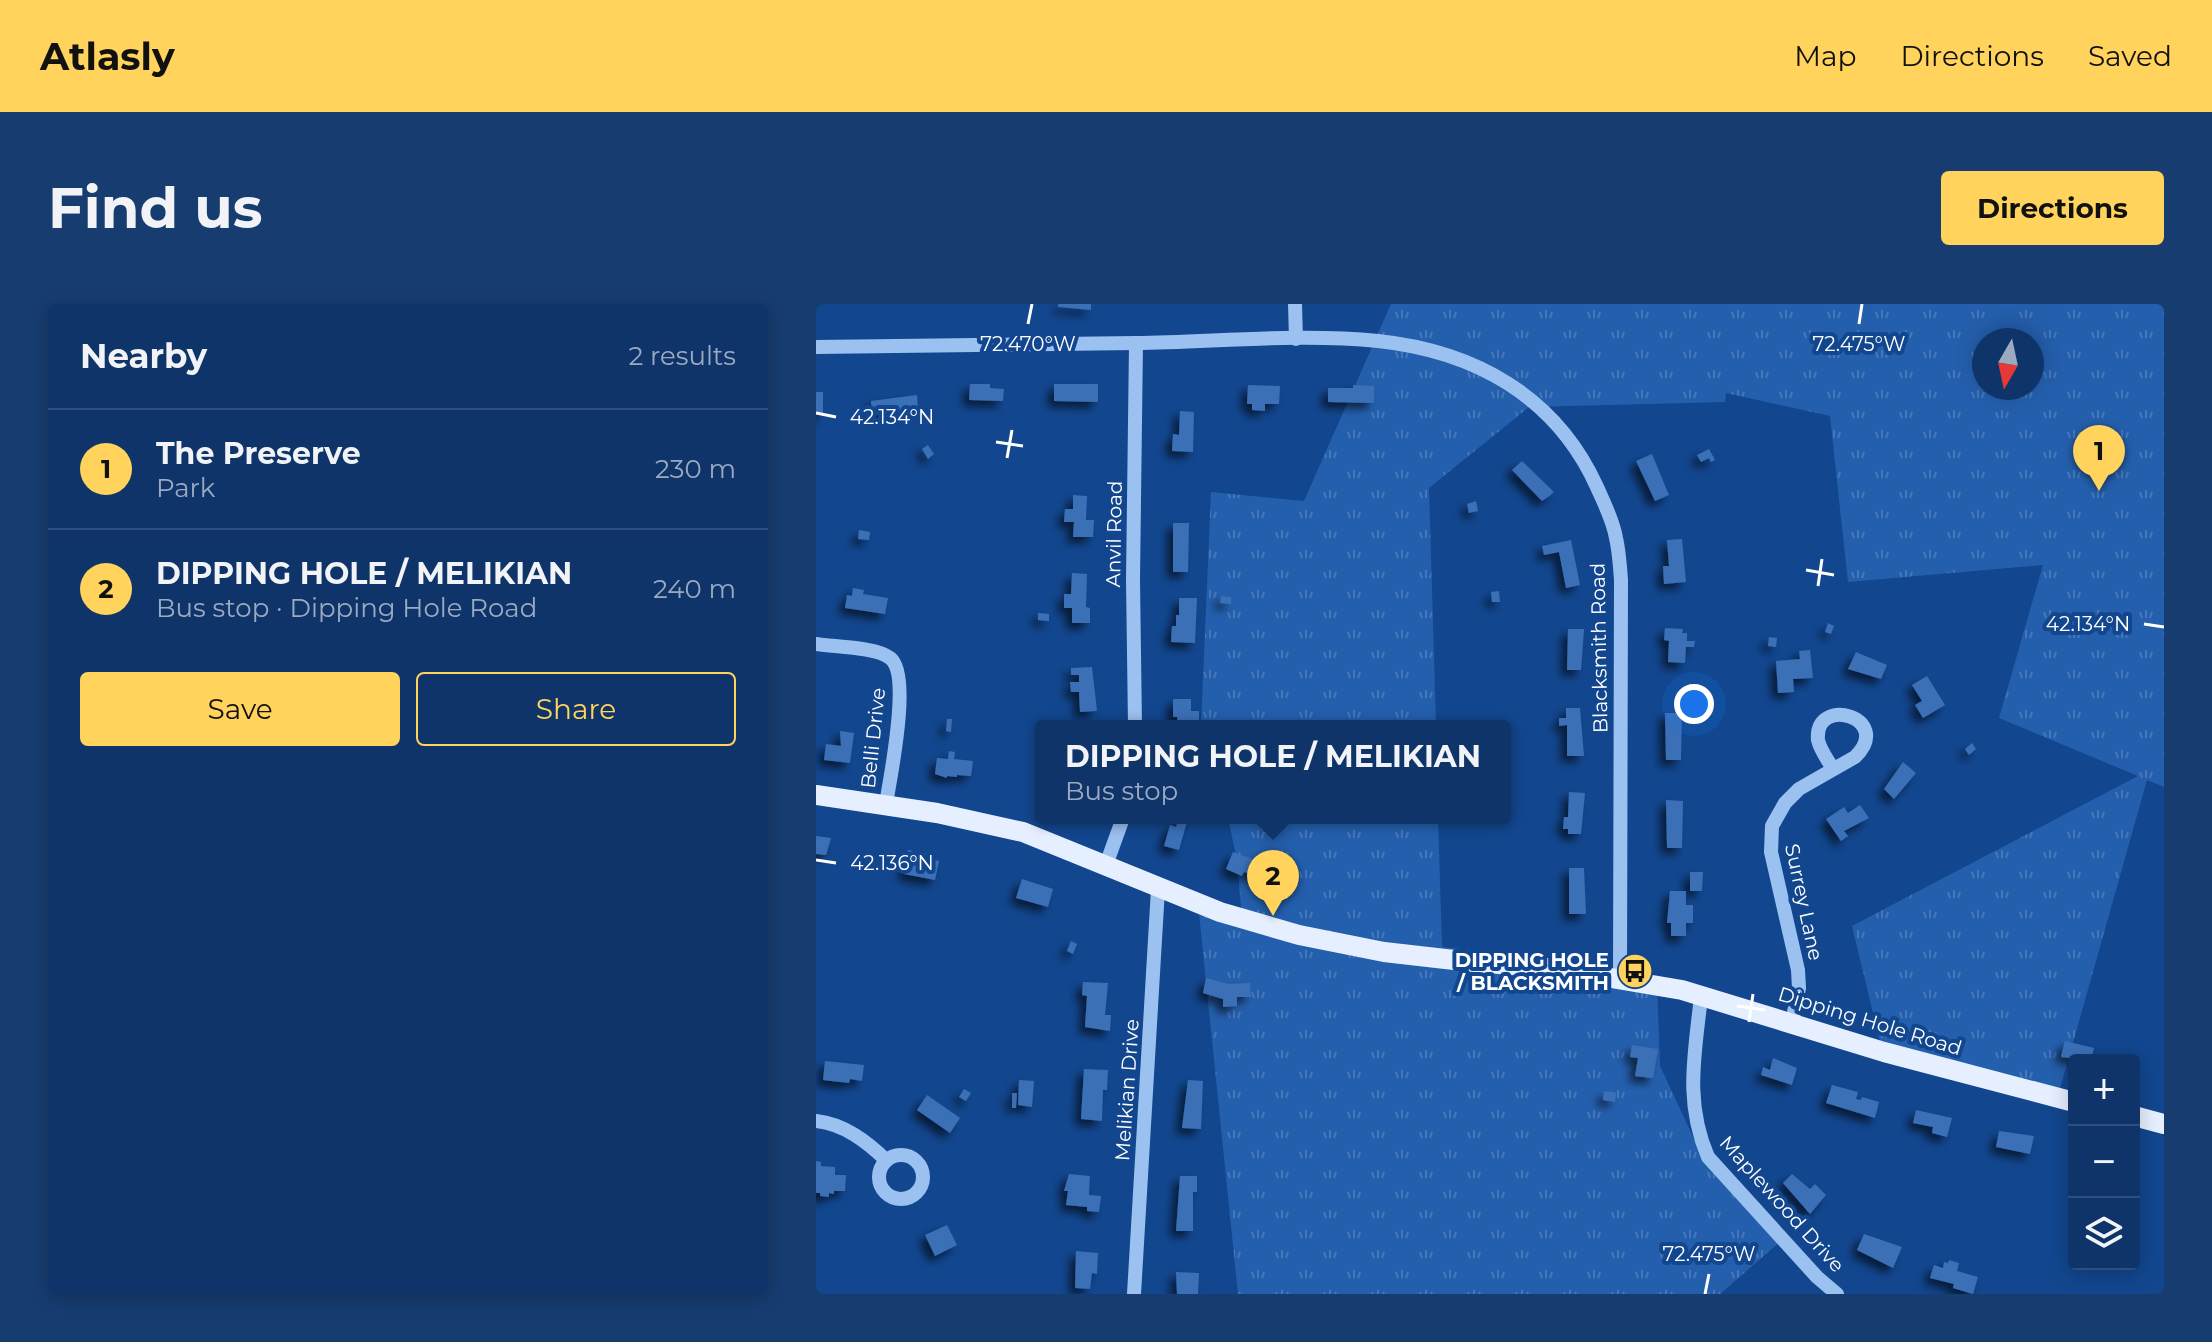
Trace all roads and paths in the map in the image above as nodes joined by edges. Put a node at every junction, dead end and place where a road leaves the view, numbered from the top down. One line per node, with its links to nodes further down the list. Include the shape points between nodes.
1 (1295, 304): 2 (street)
2 (1296, 339): 3 (street, Blacksmith Road); 13 (street, Blacksmith Road, via 1377,341 1436,351 1480,366 1544,410 1589,468 1616,536 1621,580)
3 (1136, 343): 4 (street, Blacksmith Road); 6 (street, Anvil Road)
4 (816, 347)
5 (816, 644): 9 (street, Belli Drive, via 879,653 898,669 896,741)
6 (1135, 720)
7 (1833, 769): 15 (street, Surrey Lane, via 1799,789 1772,826 1771,852 1798,970)
8 (816, 795): 9 (main road, Dipping Hole Road)
9 (886, 804): 11 (main road, Dipping Hole Road, via 1023,832)
10 (1121, 824): 11 (street)
11 (1106, 865): 12 (main road, Dipping Hole Road)
12 (1158, 889): 13 (main road, Dipping Hole Road, via 1234,917 1336,943); 21 (street, Melikian Drive)
13 (1620, 979): 14 (main road, Dipping Hole Road)
14 (1701, 996): 15 (main road, Dipping Hole Road); 22 (street, Maplewood Drive, via 1693,1107 1697,1133 1708,1157)
15 (1792, 1022): 16 (main road, Dipping Hole Road)
16 (2068, 1100)
17 (2140, 1118): 19 (main road)
18 (816, 1121): 20 (street, via 855,1134)
19 (2164, 1124)
20 (886, 1160)
21 (1134, 1294)
22 (1837, 1294)

